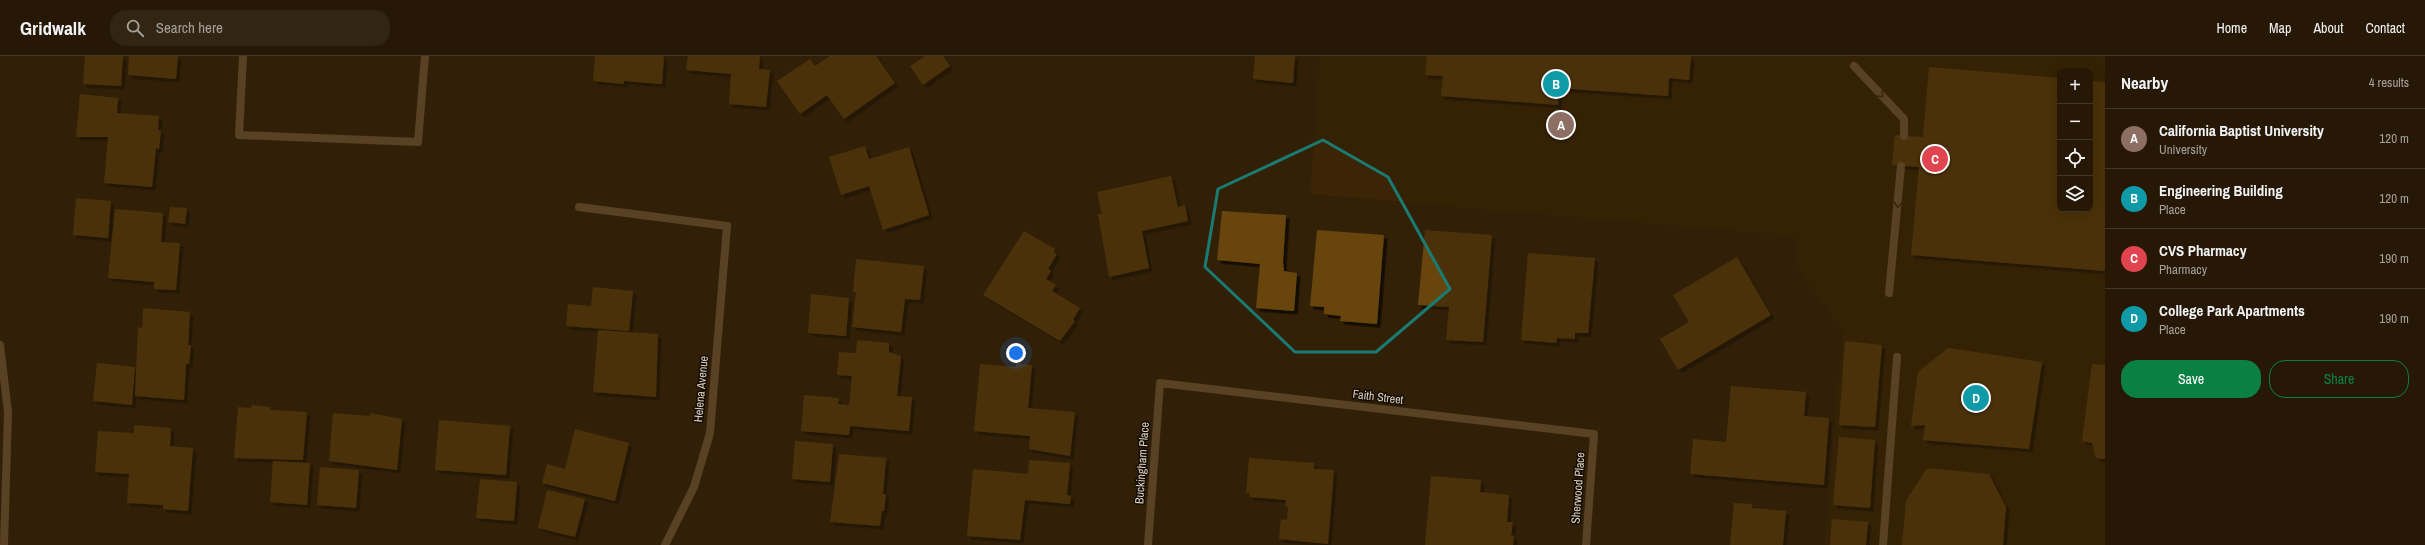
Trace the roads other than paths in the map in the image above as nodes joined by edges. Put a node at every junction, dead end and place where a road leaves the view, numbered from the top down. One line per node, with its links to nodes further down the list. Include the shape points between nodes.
1 (243, 56): 2 (street, via 239,135 418,142)
2 (425, 56)
3 (1854, 66): 4 (street, one-way to 4, via 1904,119)
4 (1904, 136)
5 (1902, 166): 7 (street, one-way to 7)
6 (579, 207): 13 (street, Helena Avenue, via 727,226 710,433 694,487)
7 (1889, 294)
8 (0, 345): 12 (street, via 8,412)
9 (1897, 357): 16 (street)
10 (1160, 383): 11 (street, Faith Street); 14 (street, Buckingham Place)
11 (1594, 434): 15 (street, Sherwood Place)
12 (4, 545)
13 (665, 545)
14 (1148, 545)
15 (1586, 545)
16 (1883, 545)

